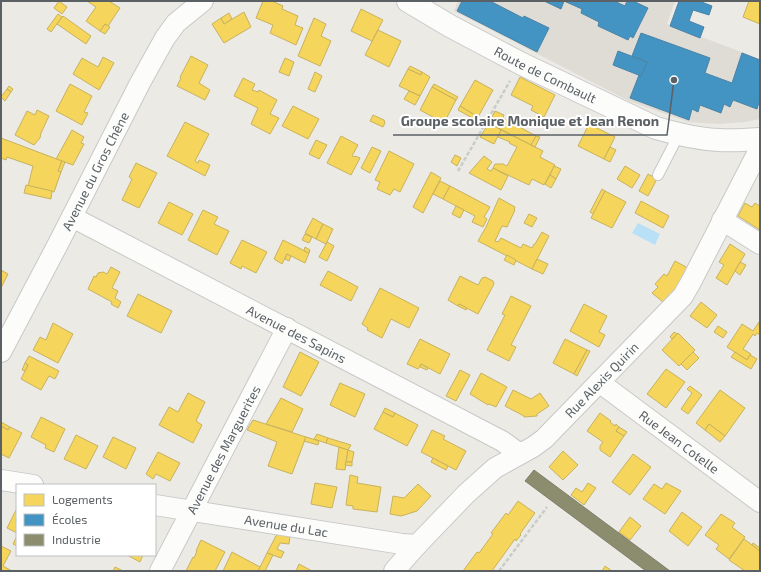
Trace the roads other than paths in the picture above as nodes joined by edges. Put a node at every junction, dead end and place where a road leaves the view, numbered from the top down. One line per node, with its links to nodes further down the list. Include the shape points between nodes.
1 (203, 1): 7 (street, Avenue du Gros Chêne, via 176,23 166,38 140,83)
2 (409, 1): 3 (street, Route de Combault, via 520,63 656,128)
3 (679, 134): 4 (street, Route de Combault, via 718,140); 6 (lane)
4 (760, 139)
5 (760, 148): 8 (street, Rue Alexis Quirin)
6 (658, 175)
7 (72, 217): 10 (street, Avenue des Sapins); 11 (street, Avenue du Gros Chêne)
8 (722, 220): 9 (street); 12 (street, Rue Alexis Quirin, via 682,296)
9 (760, 244)
10 (287, 328): 13 (street, Avenue des Sapins, via 502,441); 18 (street, Avenue des Marguerites)
11 (1, 352)
12 (599, 382): 13 (street, Rue Alexis Quirin, via 544,439); 16 (street, Rue Jean Cotelle)
13 (520, 454): 19 (street, Rue Alexis Quirin, via 495,468 466,494)
14 (1, 480): 15 (street)
15 (27, 484)
16 (760, 502)
17 (156, 505): 18 (street, Avenue du Lac)
18 (191, 511): 19 (street, Avenue du Lac); 20 (street, Avenue des Marguerites)
19 (418, 545): 21 (street, Rue Alexis Quirin)
20 (160, 571)
21 (394, 571)

